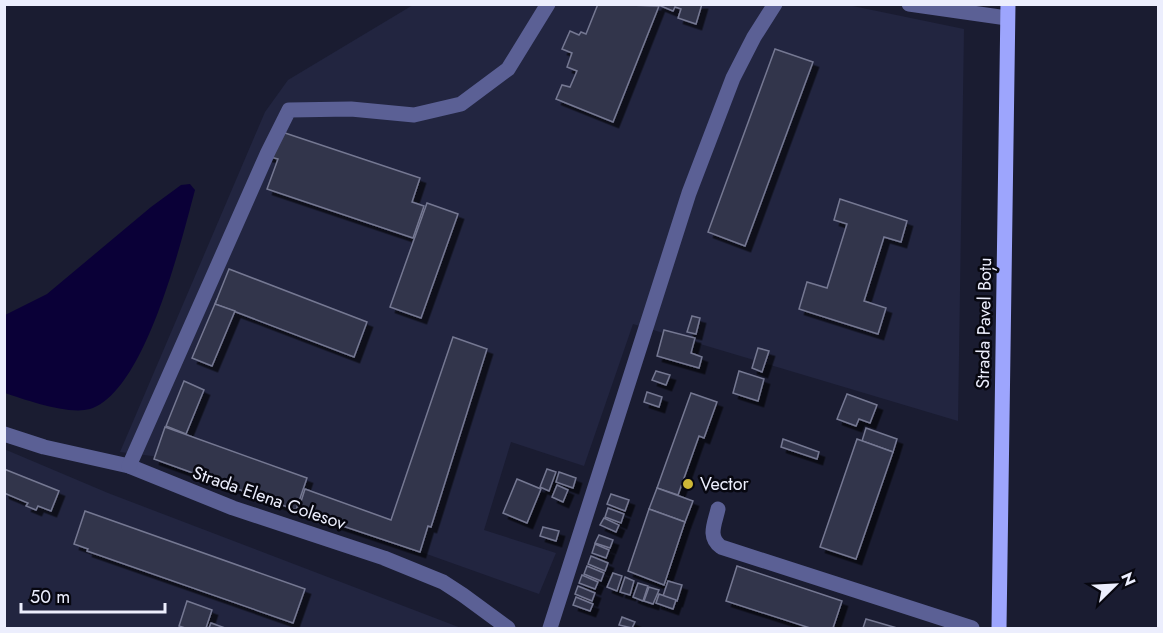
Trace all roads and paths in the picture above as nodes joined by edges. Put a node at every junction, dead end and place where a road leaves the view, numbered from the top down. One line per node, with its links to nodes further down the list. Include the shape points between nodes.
1 (548, 4): 6 (street, via 508,69 461,104 414,115 351,109 289,110)
2 (775, 4): 9 (street, via 733,78 689,193)
3 (909, 4): 4 (street)
4 (1007, 11): 11 (main road, Strada Pavel Boțu)
5 (4, 434): 6 (street, Strada Elena Colesov)
6 (129, 466): 8 (street, Strada Elena Colesov, via 232,508 413,569 463,594)
7 (718, 509): 10 (street, via 712,533 721,547)
8 (508, 628)
9 (550, 628)
10 (972, 628)
11 (999, 628)

